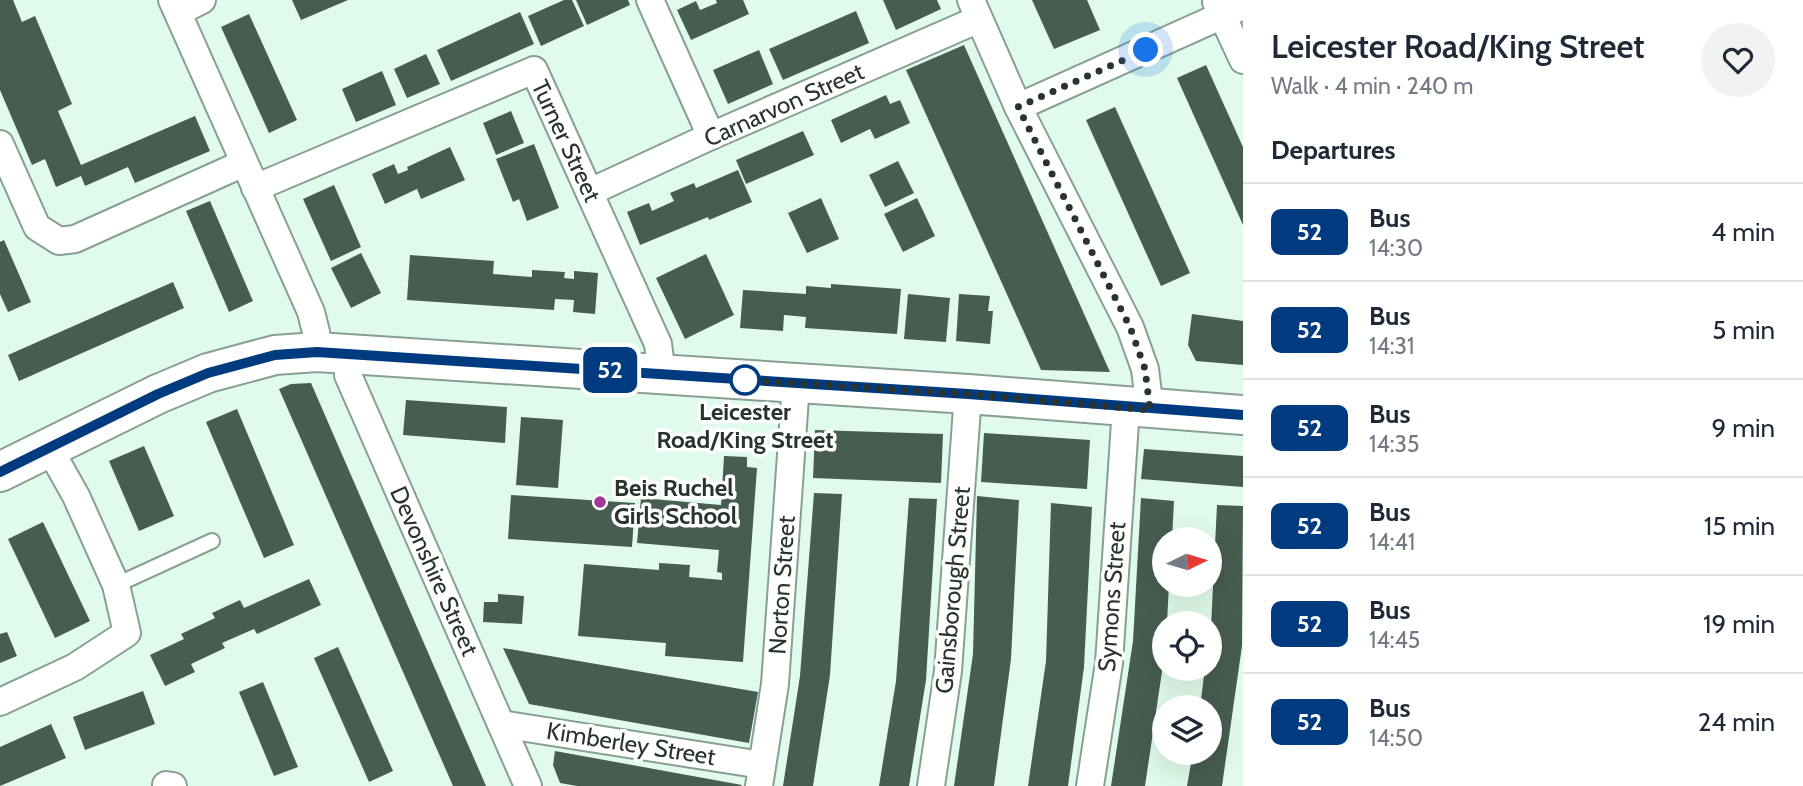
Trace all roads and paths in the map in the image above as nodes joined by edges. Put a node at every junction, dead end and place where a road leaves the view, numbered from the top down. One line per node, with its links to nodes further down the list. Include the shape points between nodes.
1 (202, 0): 3 (street)
2 (650, 0): 8 (street)
3 (175, 6): 10 (street, Devonshire Street)
4 (1227, 7): 6 (street); 7 (street)
5 (975, 10): 7 (street, Symons Street); 8 (street, Carnarvon Street)
6 (1243, 60)
7 (1018, 107): 17 (street, Symons Street, via 1130,327 1145,369)
8 (711, 136): 12 (street, Carnarvon Street)
9 (0, 144): 10 (street, via 37,227 59,241 75,239)
10 (244, 163): 11 (street, Devonshire Street)
11 (255, 188): 12 (street, Turner Street, via 534,70); 13 (street, Devonshire Street)
12 (590, 192): 14 (street, Turner Street, via 658,344)
13 (333, 353): 14 (main road); 19 (main road, via 275,355 208,373); 24 (street, Devonshire Street, via 348,375)
14 (662, 374): 15 (main road)
15 (796, 383): 16 (main road); 25 (street, Norton Street, via 775,684)
16 (968, 394): 17 (main road); 27 (street, Gainsborough Street, via 948,671)
17 (1138, 408): 18 (main road); 28 (street, Symons Street)
18 (1243, 415)
19 (49, 448): 20 (main road); 22 (street)
20 (0, 472)
21 (212, 541): 22 (lane)
22 (116, 585): 23 (street, via 127,633 75,667)
23 (0, 702)
24 (501, 724): 25 (street, Kimberley Street); 26 (street, Devonshire Street)
25 (760, 776)
26 (528, 786)
27 (931, 786)
28 (1090, 786)

